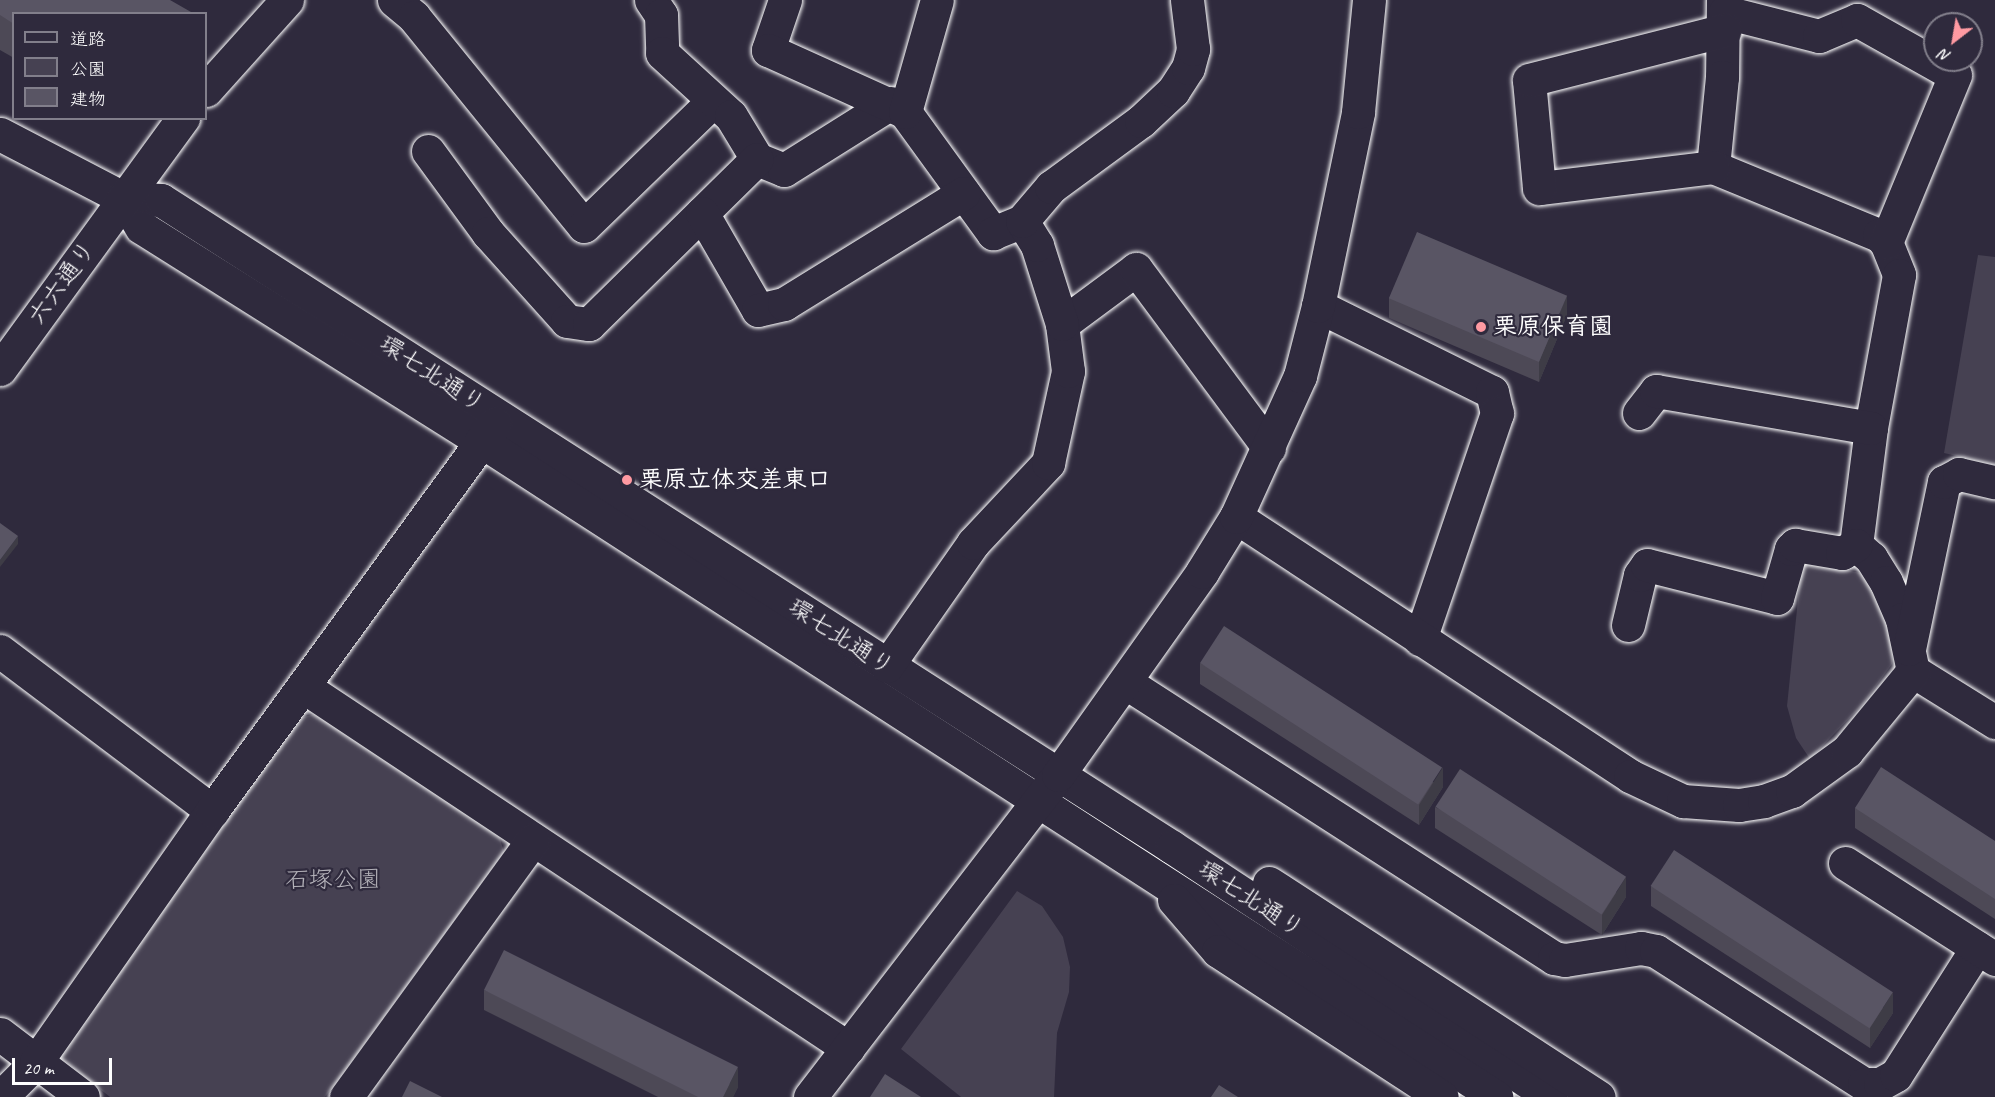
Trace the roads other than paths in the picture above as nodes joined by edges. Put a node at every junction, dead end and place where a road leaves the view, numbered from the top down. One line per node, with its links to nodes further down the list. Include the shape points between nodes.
1 (394, 0): 10 (street, via 414,17 584,226)
2 (651, 0): 10 (street, via 661,15 662,53)
3 (785, 0): 11 (street, via 768,50)
4 (937, 0): 11 (street)
5 (1187, 0): 20 (street, via 1194,49 1173,92 1141,121 1051,187)
6 (1369, 0): 22 (street, via 1358,112)
7 (275, 4): 9 (street)
8 (1724, 14): 16 (street); 16 (street, via 1529,80 1539,188); 21 (street, via 1819,36 1857,20 1954,75)
9 (207, 89)
10 (713, 101): 15 (street, via 732,116)
11 (898, 107): 15 (street, via 784,170); 17 (street)
12 (182, 120): 18 (street, 六六通り)
13 (0, 134): 18 (street, 環七北通り)
14 (428, 151): 19 (street, via 488,233 567,321 589,324)
15 (757, 159): 19 (street)
16 (1713, 167): 21 (street, via 1879,235)
17 (964, 193): 19 (street, via 784,304 758,310); 20 (street, via 993,233)
18 (123, 198): 24 (street, 六六通り); 27 (street, 環七北通り, via 160,200)
19 (702, 213)
20 (1022, 221): 23 (street, via 1037,245)
21 (1886, 242): 26 (street, via 1899,275)
22 (1318, 306): 28 (street, via 1300,376); 33 (street, via 1492,392 1497,413)
23 (1062, 324): 28 (street, via 1136,268); 36 (street, via 1068,371 1048,463 973,543)
24 (0, 369)
25 (1639, 412): 26 (street, via 1656,391)
26 (1871, 428): 31 (street)
27 (490, 429): 36 (street, 環七北通り); 38 (street); 41 (street, 環七北通り)
28 (1269, 448): 30 (street)
29 (1995, 482): 35 (street, via 1959,474 1944,482)
30 (1236, 517): 33 (street); 37 (street)
31 (1856, 544): 32 (street, via 1842,553 1795,545 1778,598 1647,565 1640,575); 35 (street, via 1871,558 1886,582 1902,619)
32 (1628, 625)
33 (1420, 639): 35 (street, via 1630,776 1674,798 1710,805 1764,801 1820,774 1847,751)
34 (0, 651): 42 (street)
35 (1911, 661): 39 (street)
36 (887, 666): 40 (street, 環七北通り)
37 (1125, 682): 40 (street); 47 (street, via 1554,958 1565,960 1641,948 1656,951 1864,1084 1880,1084 1896,1075)
38 (304, 687): 42 (street); 43 (street)
39 (1995, 722)
40 (1058, 775): 41 (street); 44 (street, 環七北通り)
41 (1038, 801): 46 (street, 環七北通り); 49 (street)
42 (212, 811): 50 (street)
43 (533, 840): 49 (street); 53 (street)
44 (1172, 847): 57 (street, 環七北通り); 58 (street, via 1211,858 1268,882)
45 (1845, 863): 47 (street)
46 (1153, 875): 55 (street, via 1218,951); 56 (street, 環七北通り)
47 (1986, 953)
48 (0, 1034): 50 (street)
49 (848, 1048): 54 (street)
50 (36, 1062): 51 (street); 52 (street)
51 (1, 1097)
52 (83, 1097)
53 (346, 1097)
54 (810, 1097)
55 (1442, 1097)
56 (1496, 1097)
57 (1551, 1097)
58 (1599, 1097)

